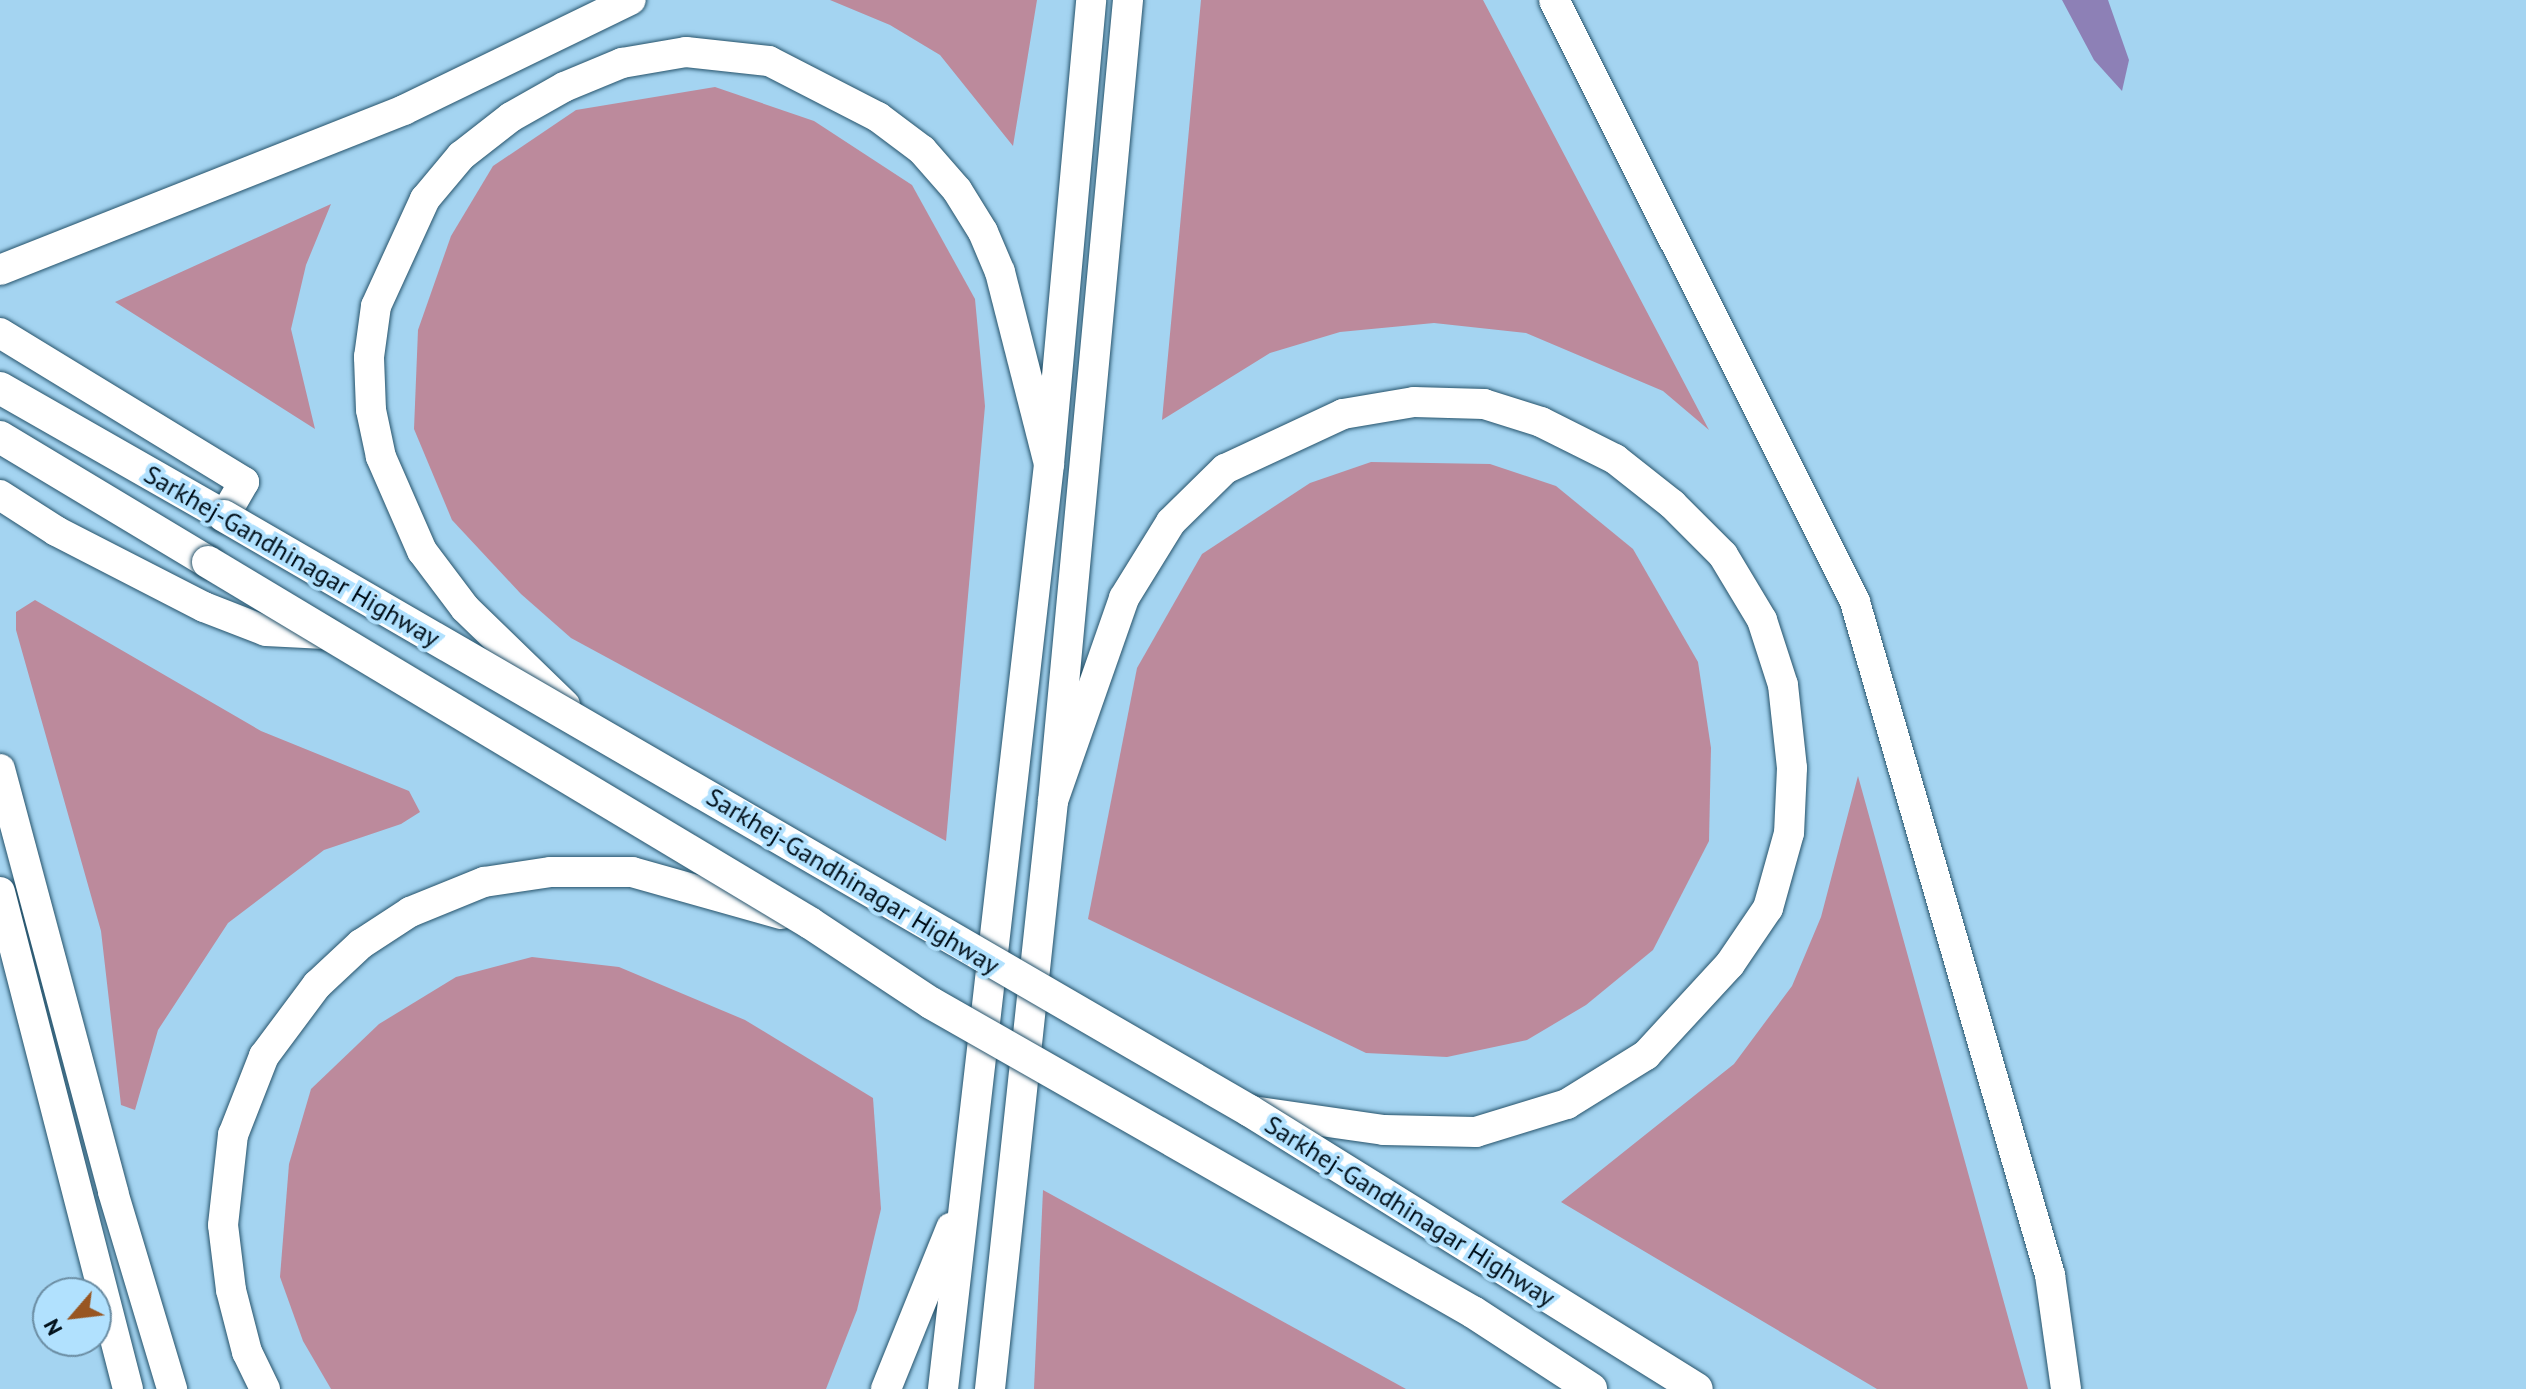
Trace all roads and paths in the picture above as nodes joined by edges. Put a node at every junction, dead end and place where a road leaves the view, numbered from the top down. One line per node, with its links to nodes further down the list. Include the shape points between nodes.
1 (631, 0): 5 (main road, via 404,110)
2 (1091, 0): 9 (main road)
3 (1128, 0): 15 (main road)
4 (1554, 0): 28 (main road, via 1855,602 2050,1275)
5 (0, 270)
6 (0, 333): 11 (main road, via 244,482)
7 (0, 388): 11 (highway, Sarkhej-Gandhinagar Highway)
8 (0, 437): 12 (highway, Sarkhej-Gandhinagar Highway, bridge)
9 (1049, 464): 13 (main road, via 1000,272 957,190 922,150 865,110 769,61 686,52 622,63 564,87 511,117 461,156 425,199 376,306 371,410 381,457 422,551 465,608); 19 (main road)
10 (0, 495): 12 (main road, via 56,531 204,607 266,631)
11 (224, 516): 13 (highway, Sarkhej-Gandhinagar Highway, bridge)
12 (325, 634): 17 (highway, Sarkhej-Gandhinagar Highway, bridge)
13 (584, 723): 18 (highway, Sarkhej-Gandhinagar Highway, bridge)
14 (0, 769): 22 (main road, via 113,1192)
15 (1053, 801): 18 (main road, via 1124,598 1171,522 1225,469 1343,414 1414,402 1484,404 1541,422 1615,459 1672,504 1723,555 1767,633 1783,685 1792,768 1789,833 1768,908 1730,964 1646,1055 1567,1104 1491,1128 1384,1130); 26 (main road)
16 (0, 892): 21 (main road)
17 (810, 923): 20 (highway, Sarkhej-Gandhinagar Highway, bridge, via 931,1003 1473,1312); 23 (main road, via 632,872 551,872 484,882 410,912 361,944 317,985 264,1056 233,1135 223,1225 231,1290 247,1352)
18 (1250, 1111): 27 (highway, Sarkhej-Gandhinagar Highway, bridge)
19 (965, 1192): 24 (main road); 25 (main road)
20 (1579, 1384)
21 (128, 1389)
22 (172, 1389)
23 (265, 1389)
24 (886, 1389)
25 (943, 1389)
26 (990, 1389)
27 (1697, 1389)
28 (2066, 1389)

